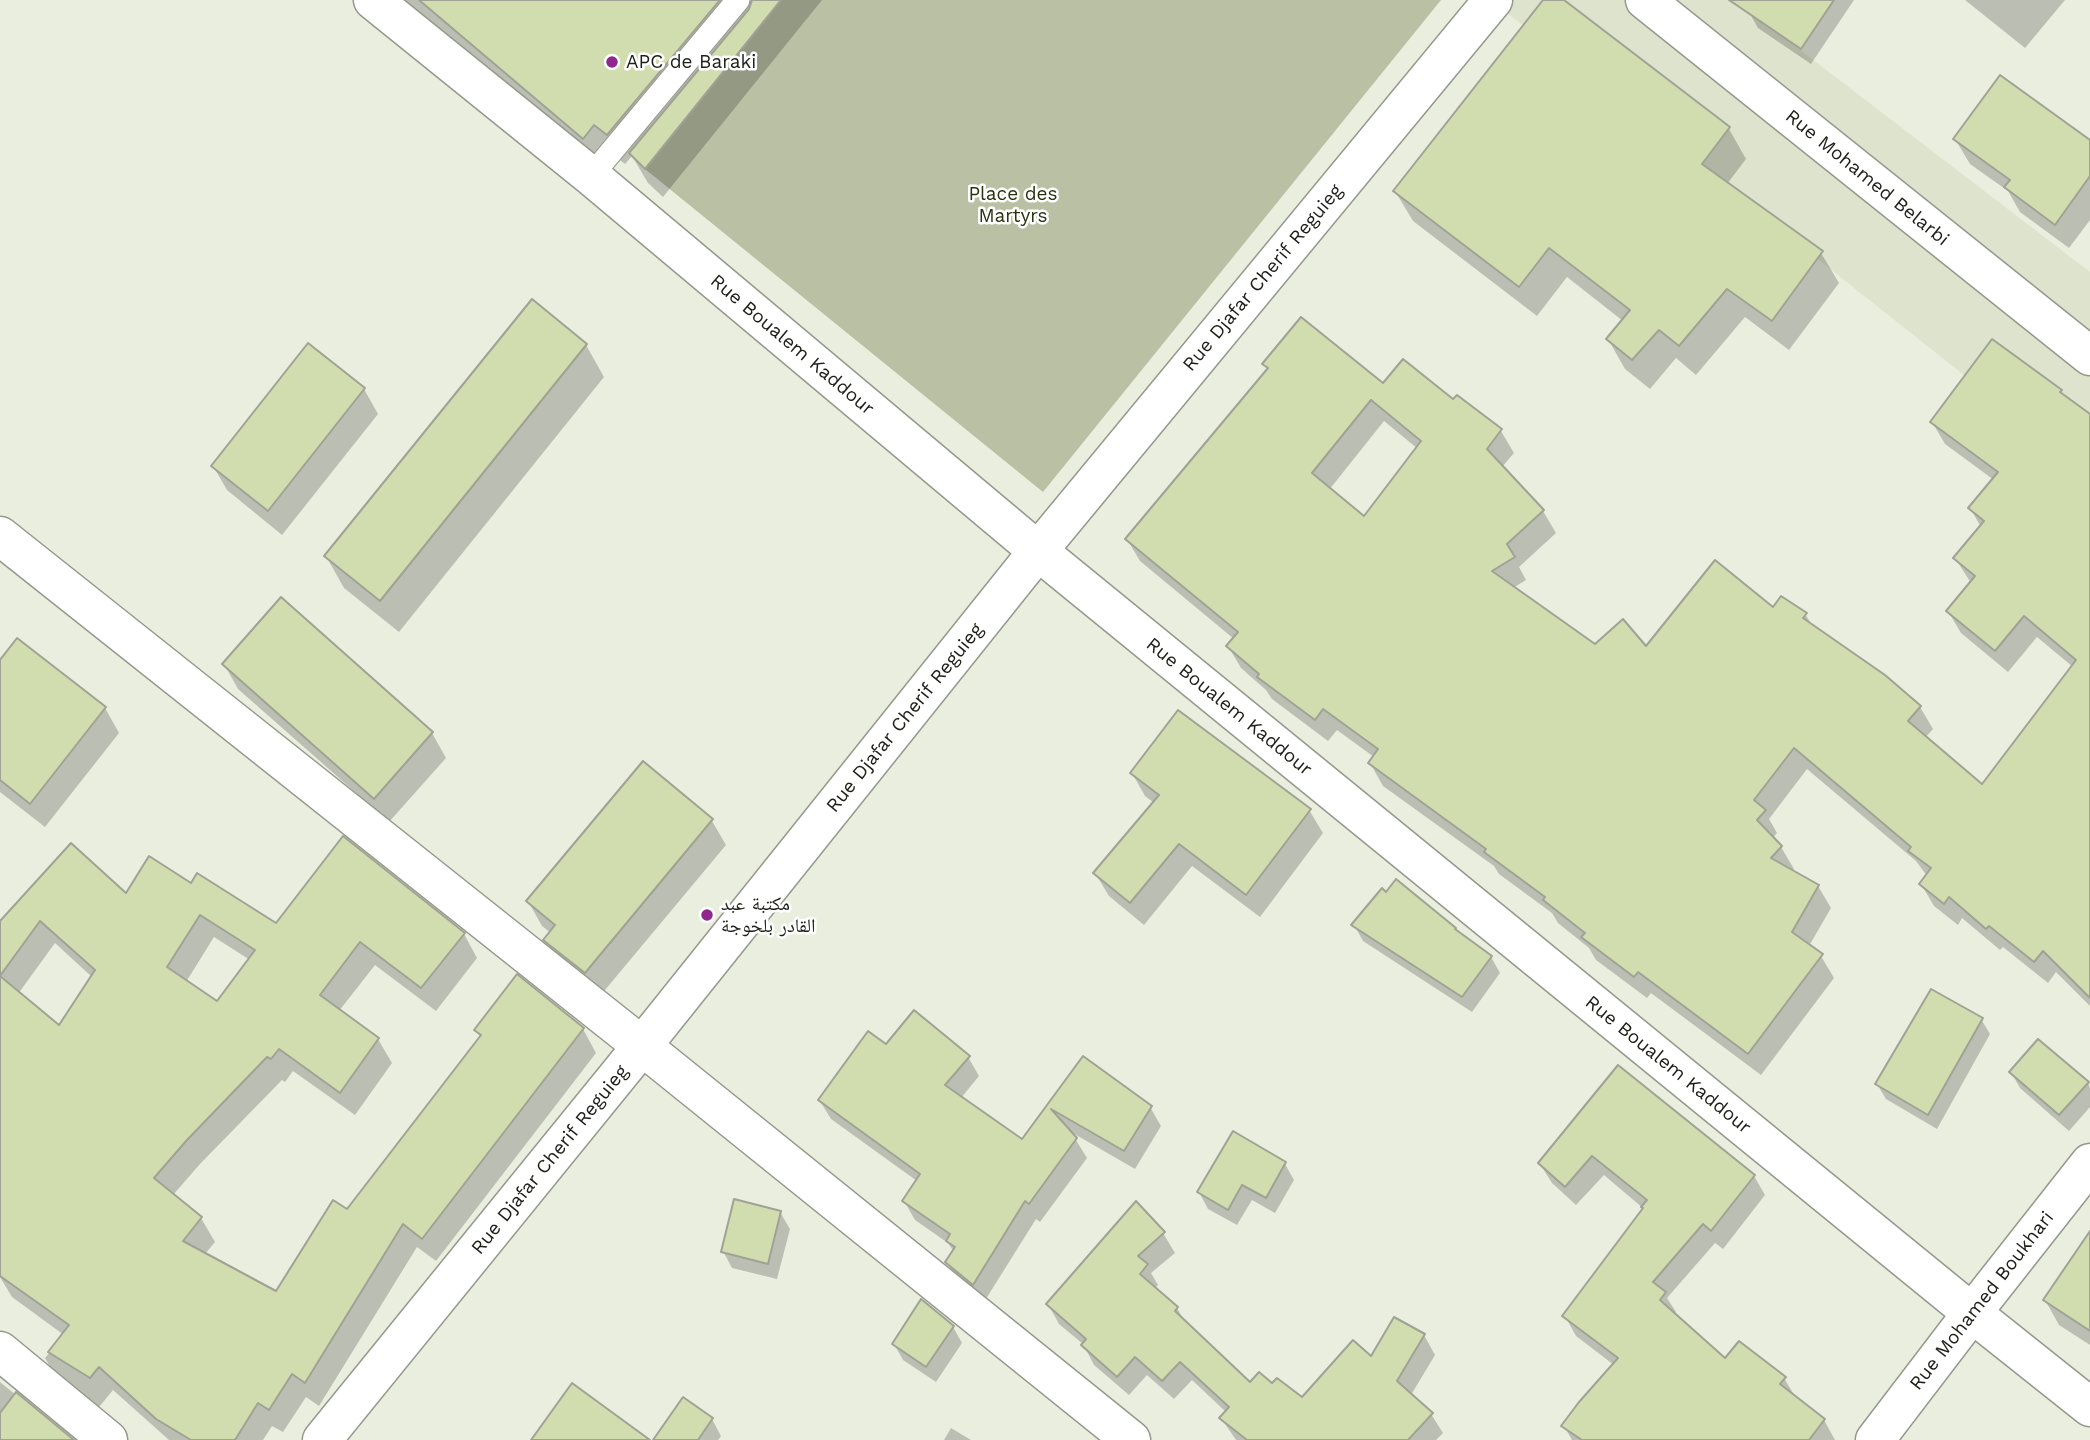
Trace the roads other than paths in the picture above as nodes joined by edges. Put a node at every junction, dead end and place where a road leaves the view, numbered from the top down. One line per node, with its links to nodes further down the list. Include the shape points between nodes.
1 (373, 0): 5 (street, Rue Boualem Kaddour)
2 (738, 0): 5 (lane)
3 (1493, 0): 8 (street, Rue Djafar Cherif Reguieg)
4 (1644, 0): 6 (street, Rue Mohamed Belarbi)
5 (591, 176): 8 (street, Rue Boualem Kaddour)
6 (2090, 356)
7 (0, 536): 9 (street)
8 (1038, 551): 9 (street, Rue Djafar Cherif Reguieg); 11 (street, Rue Boualem Kaddour)
9 (642, 1046): 15 (street, Rue Djafar Cherif Reguieg); 16 (street)
10 (2090, 1163): 11 (street, Rue Mohamed Boukhari)
11 (1972, 1313): 13 (street, Rue Boualem Kaddour); 17 (street, Rue Mohamed Boukhari)
12 (0, 1351): 14 (street)
13 (2090, 1407)
14 (108, 1440)
15 (322, 1440)
16 (1132, 1440)
17 (1875, 1440)

